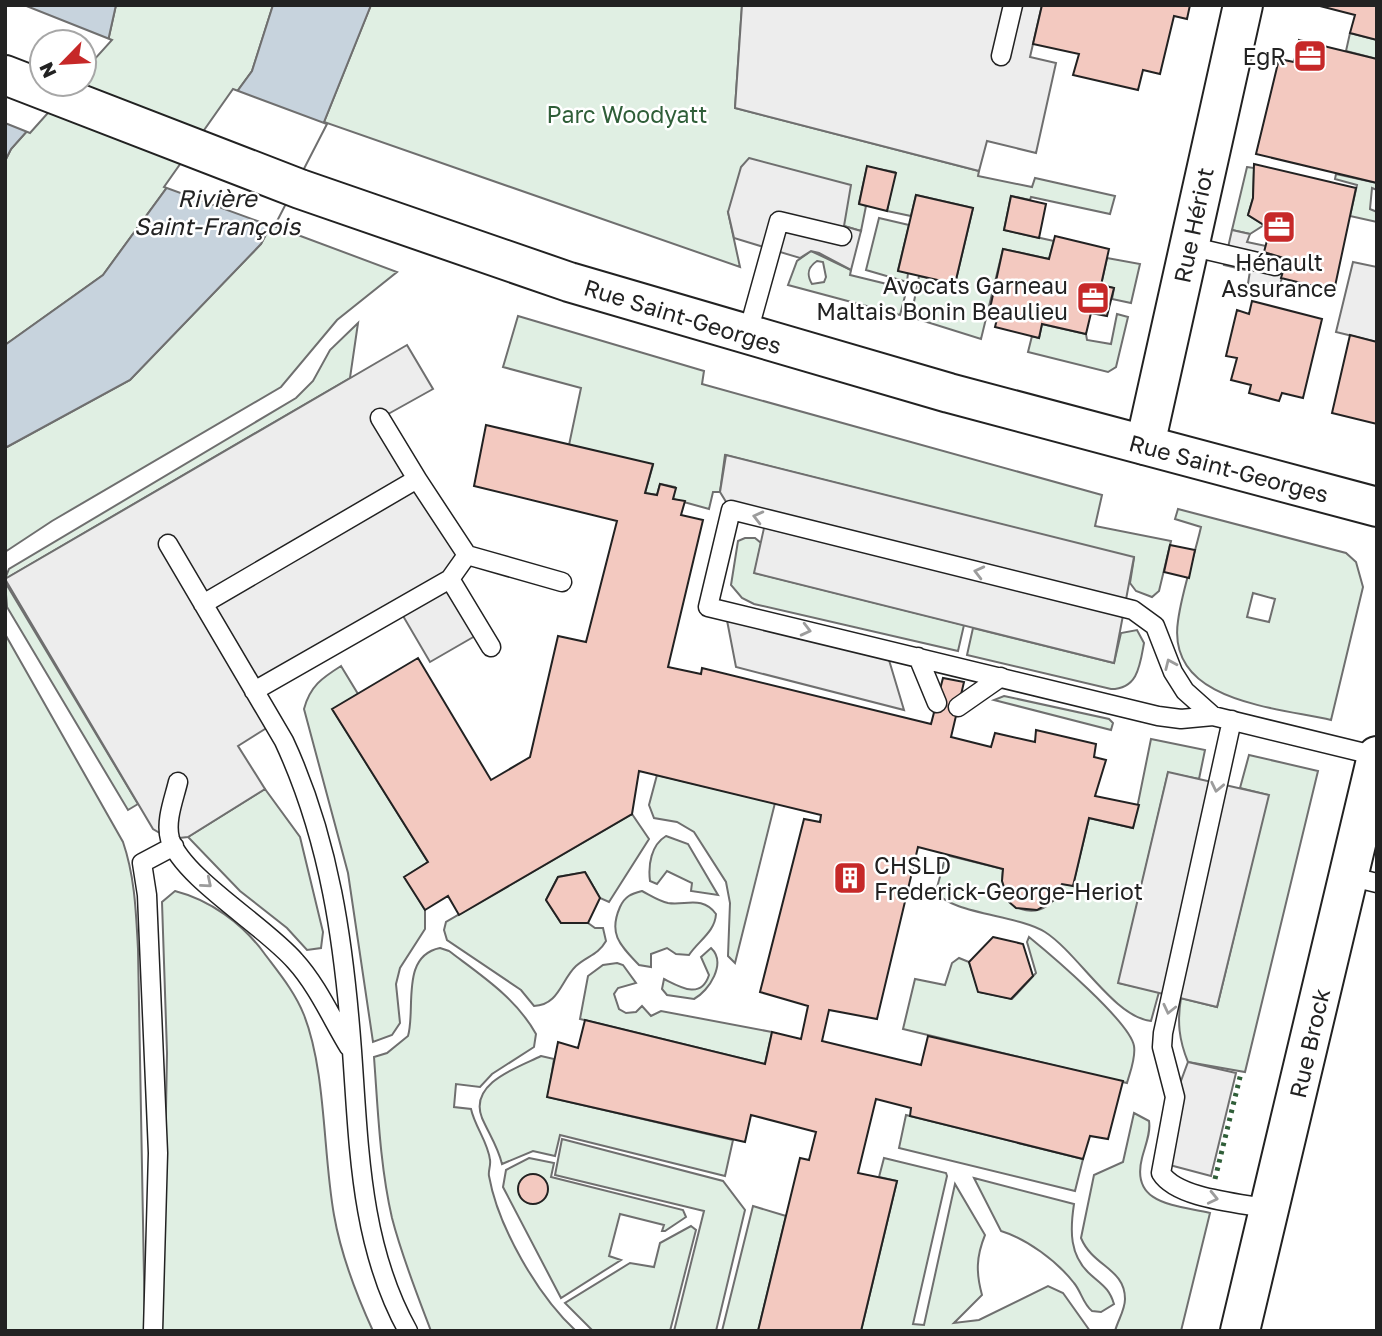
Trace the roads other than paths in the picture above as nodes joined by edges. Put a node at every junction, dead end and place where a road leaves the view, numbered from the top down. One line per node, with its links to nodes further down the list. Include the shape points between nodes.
1 (1013, 5): 3 (lane)
2 (1243, 5): 6 (main road, Rue Hériot)
3 (1001, 56)
4 (5, 75): 8 (main road, Rue Saint-Georges, via 300,189 569,282)
5 (842, 236): 8 (lane, via 779,221)
6 (1189, 246): 7 (lane); 10 (main road, Rue Hériot)
7 (1275, 266)
8 (747, 336): 10 (main road, Rue Saint-Georges)
9 (380, 418): 11 (lane)
10 (1146, 445): 12 (main road, Rue Saint-Georges)
11 (418, 479): 14 (lane); 17 (lane)
12 (1377, 507)
13 (168, 544): 17 (lane)
14 (467, 555): 15 (lane); 16 (lane)
15 (450, 579): 18 (lane); 21 (lane)
16 (562, 582)
17 (203, 604): 21 (lane)
18 (491, 647)
19 (918, 657): 20 (lane); 22 (lane); 24 (lane, one-way to 19, via 1185,691 1155,626 1133,610 731,510 708,607)
20 (1001, 677): 23 (lane); 24 (lane, via 1158,716)
21 (254, 691): 30 (lane, via 299,774 324,849 340,929)
22 (937, 703)
23 (958, 707)
24 (1213, 716): 25 (lane)
25 (1232, 720): 26 (lane); 31 (lane, one-way to 31, via 1163,1033 1162,1047 1175,1097 1161,1173 1168,1184 1182,1190)
26 (1377, 756): 29 (main road, Rue Brock)
27 (178, 782): 28 (lane, via 168,826)
28 (174, 846): 30 (lane, one-way to 30, via 187,867 268,933 297,963); 32 (lane, via 142,863 148,895 158,1153)
29 (1362, 880): 31 (main road, Rue Brock)
30 (352, 1051): 33 (lane, via 363,1189 387,1284)
31 (1270, 1209): 34 (main road, Rue Brock)
32 (153, 1331)
33 (408, 1331)
34 (1240, 1331)

